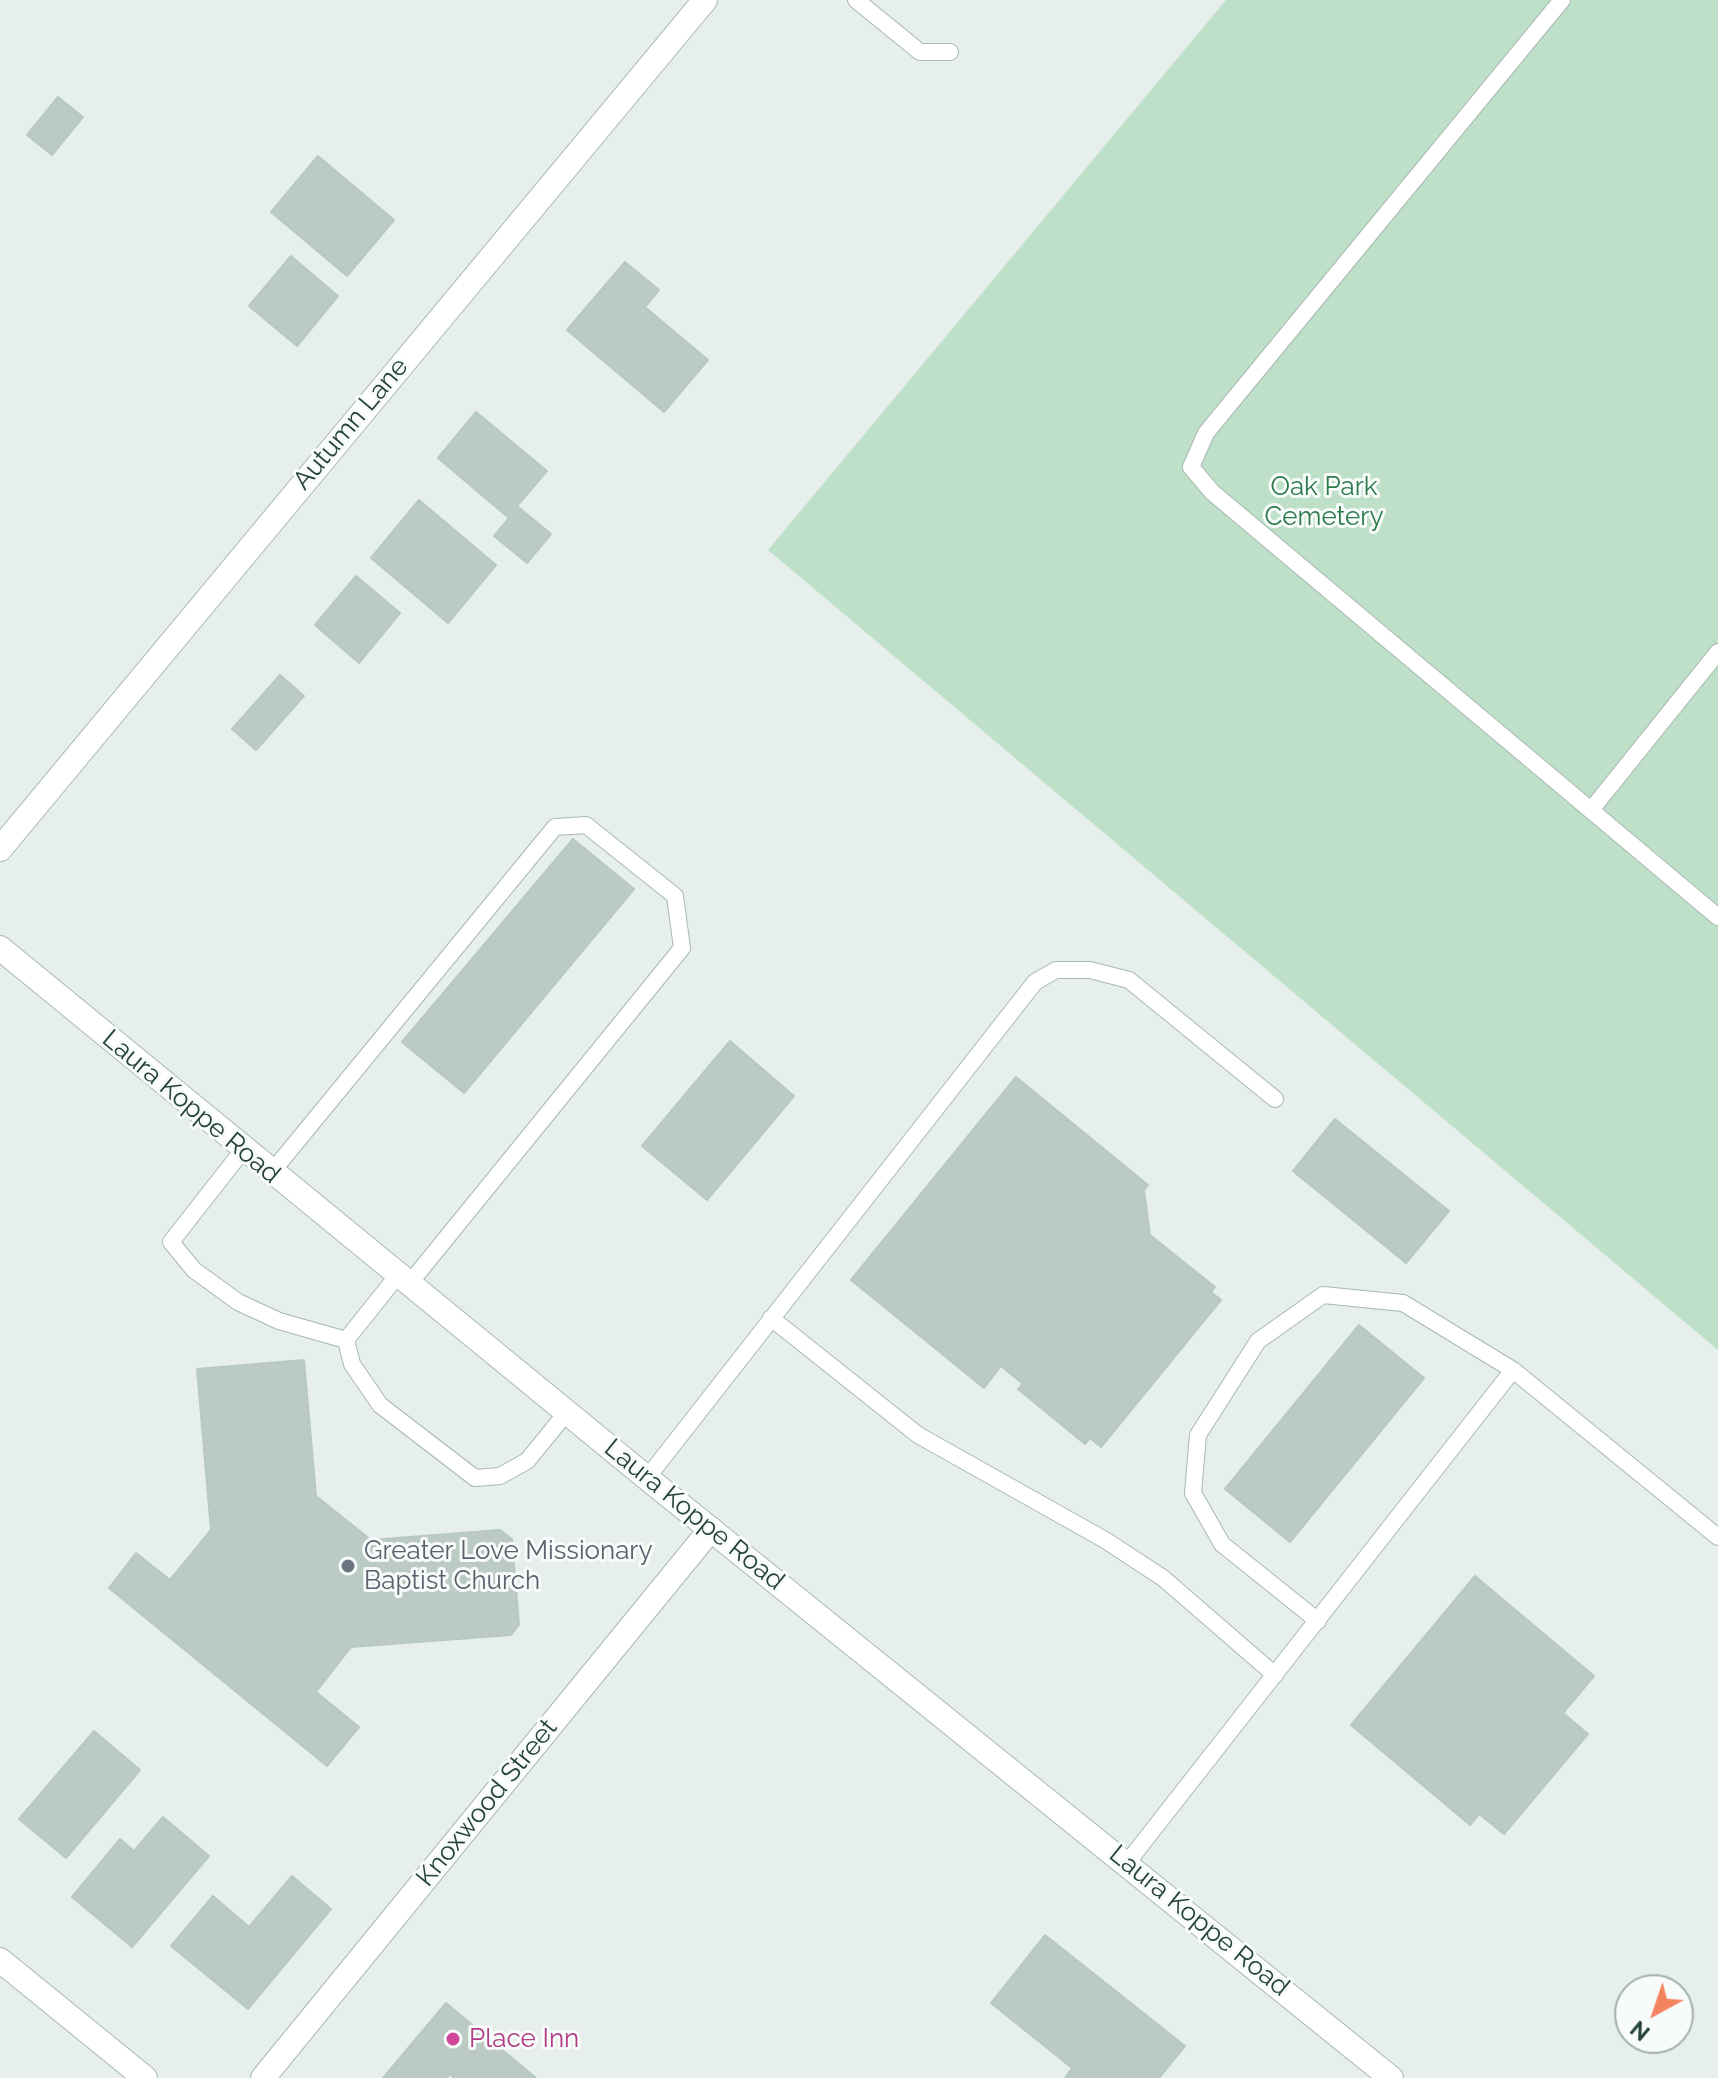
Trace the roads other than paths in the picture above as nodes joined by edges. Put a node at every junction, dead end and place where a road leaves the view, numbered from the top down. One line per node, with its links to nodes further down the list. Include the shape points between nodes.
1 (705, 0): 7 (street, Autumn Lane)
2 (856, 0): 4 (lane, via 920,52)
3 (1562, 0): 6 (lane, via 1206,433 1191,467 1212,492)
4 (950, 52)
5 (1718, 652): 6 (lane)
6 (1591, 810): 8 (lane)
7 (0, 849)
8 (1718, 917)
9 (0, 948): 11 (street, Laura Koppe Road)
10 (1275, 1099): 14 (lane, via 1129,980 1090,970 1056,970 1035,982)
11 (243, 1150): 12 (street, Laura Koppe Road); 15 (lane, via 171,1242 194,1270 238,1302 279,1321)
12 (271, 1173): 13 (street, Laura Koppe Road); 13 (lane, via 555,827 586,825 664,887 675,896 682,948)
13 (403, 1280): 15 (lane); 17 (street, Laura Koppe Road)
14 (771, 1318): 18 (lane); 22 (lane, via 918,1435 1163,1578)
15 (346, 1340): 17 (lane, via 352,1364 380,1405 475,1478 500,1476 527,1461)
16 (1513, 1370): 20 (lane); 21 (lane); 21 (lane, via 1403,1303 1323,1295 1258,1341 1198,1435 1193,1493 1222,1544)
17 (567, 1412): 18 (street, Laura Koppe Road)
18 (647, 1478): 19 (street, Laura Koppe Road)
19 (711, 1529): 23 (street, Laura Koppe Road); 26 (street, Knoxwood Street)
20 (1718, 1537)
21 (1318, 1621): 22 (lane)
22 (1275, 1675): 23 (lane)
23 (1127, 1863): 27 (street, Laura Koppe Road)
24 (0, 1960): 25 (street)
25 (145, 2078)
26 (263, 2078)
27 (1391, 2078)

